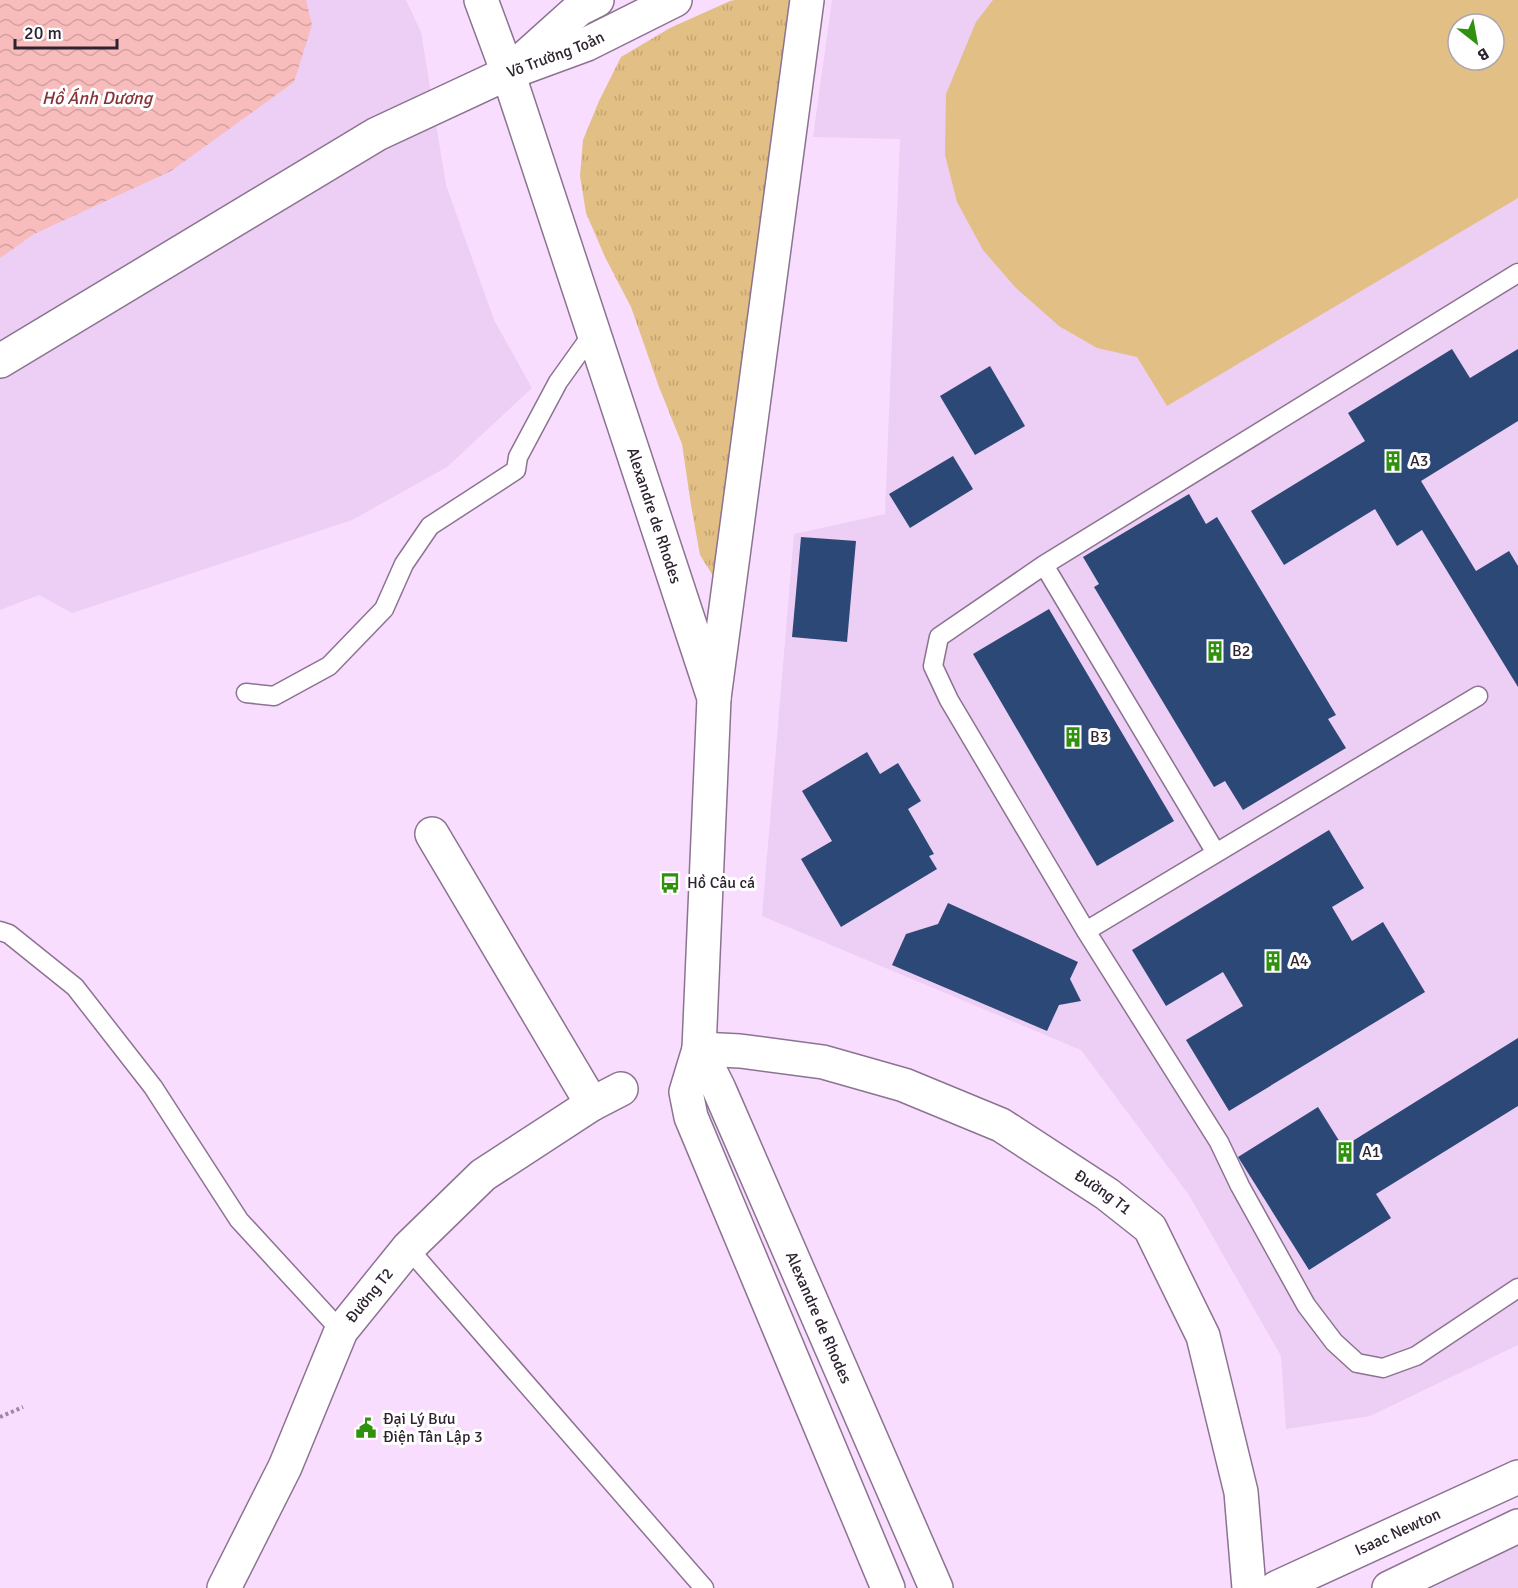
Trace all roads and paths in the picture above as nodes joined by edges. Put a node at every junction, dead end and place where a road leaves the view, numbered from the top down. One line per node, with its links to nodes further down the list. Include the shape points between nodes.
1 (481, 0): 5 (street, Alexandre de Rhodes)
2 (597, 0): 5 (street, Võ Trường Toản, via 579,9)
3 (675, 0): 5 (street, Võ Trường Toản, via 587,44)
4 (807, 0): 12 (street)
5 (508, 73): 7 (street, Alexandre de Rhodes); 8 (street, via 377,134)
6 (1518, 273): 9 (lane)
7 (593, 333): 10 (lane, via 558,382 518,457 516,470 430,526 404,564 384,609 329,666 274,696); 12 (street, Alexandre de Rhodes)
8 (0, 361)
9 (1044, 565): 14 (lane); 16 (lane, via 939,637 933,666 949,700)
10 (246, 693)
11 (1478, 696): 14 (lane)
12 (714, 698): 17 (street, Alexandre de Rhodes)
13 (432, 834): 18 (street, Đường T2, via 607,1096 483,1175)
14 (1216, 853): 16 (lane)
15 (0, 931): 20 (lane, via 75,987 153,1088 239,1220)
16 (1086, 931): 19 (lane, via 1219,1142 1306,1305 1334,1342 1357,1362 1383,1368 1416,1356)
17 (699, 1049): 27 (street, Alexandre de Rhodes, via 686,1092 691,1117); 28 (street, Alexandre de Rhodes); 29 (street, Đường T1, via 823,1062 904,1085 1001,1125 1107,1194 1150,1228 1203,1336 1241,1492)
18 (408, 1248): 20 (street, Đường T2); 26 (lane)
19 (1518, 1288)
20 (341, 1331): 25 (street, Đường T2, via 285,1467)
21 (23, 1407): 22 (path)
22 (0, 1417)
23 (1518, 1477): 30 (street, Isaac Newton)
24 (1518, 1526): 31 (street)
25 (224, 1588)
26 (704, 1588)
27 (888, 1588)
28 (936, 1588)
29 (1249, 1588)
30 (1276, 1588)
31 (1389, 1588)

